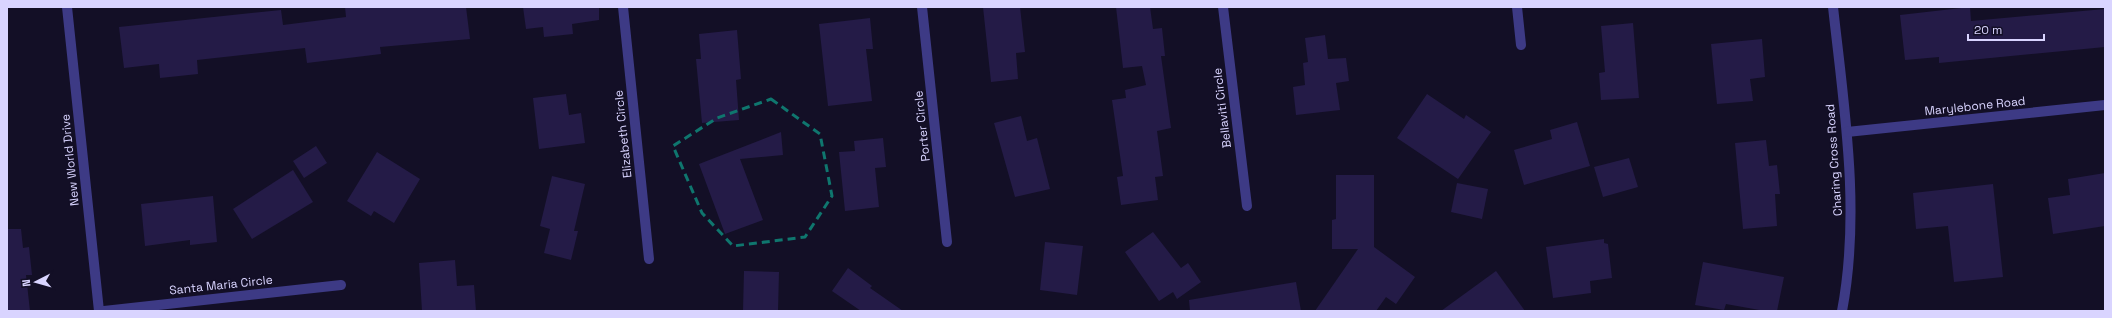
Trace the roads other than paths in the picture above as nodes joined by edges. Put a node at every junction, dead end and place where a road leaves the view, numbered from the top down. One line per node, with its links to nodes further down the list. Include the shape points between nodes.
1 (67, 7): 14 (street, New World Drive)
2 (623, 7): 12 (street, Elizabeth Circle)
3 (922, 7): 11 (street, Porter Circle)
4 (1223, 7): 10 (street, Bellaviti Circle)
5 (1517, 7): 7 (street)
6 (1833, 7): 9 (street, Charing Cross Road)
7 (1521, 45)
8 (2105, 105): 9 (street, Marylebone Road)
9 (1847, 132): 16 (street, Charing Cross Road, via 1852,234)
10 (1246, 206)
11 (946, 242)
12 (649, 259)
13 (341, 285): 15 (street, Santa Maria Circle)
14 (100, 311)
15 (104, 311)
16 (1842, 311)

